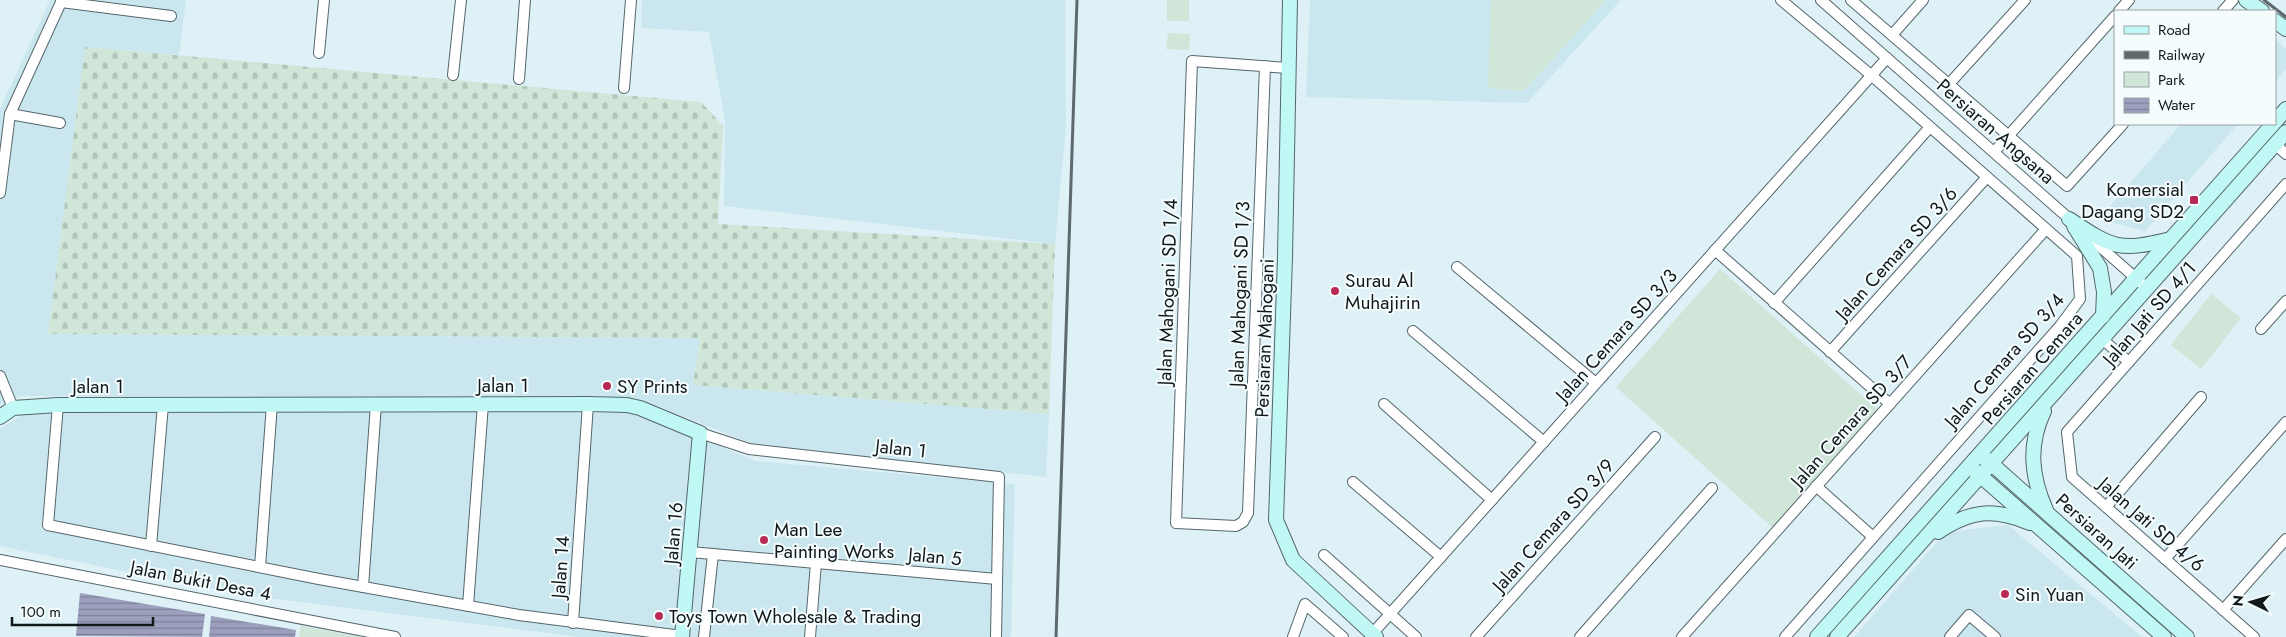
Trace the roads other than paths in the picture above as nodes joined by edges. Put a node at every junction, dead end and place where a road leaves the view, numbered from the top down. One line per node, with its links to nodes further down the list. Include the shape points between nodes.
1 (324, 0): 21 (street)
2 (461, 0): 26 (street)
3 (525, 0): 27 (street)
4 (631, 0): 29 (street)
5 (1290, 0): 24 (main road, Persiaran Mahogani)
6 (1780, 0): 25 (street, Jalan Cemara SD 3/4)
7 (1821, 0): 22 (street, Persiaran Angsana)
8 (1851, 0): 20 (street)
9 (1923, 0): 20 (street)
10 (2025, 0): 28 (street)
11 (2129, 0): 15 (street)
12 (2233, 0): 16 (street)
13 (2246, 0): 17 (main road)
14 (61, 1): 18 (street); 31 (street)
15 (2120, 10)
16 (2224, 10)
17 (2261, 10)
18 (171, 16)
19 (2114, 17): 38 (street)
20 (1892, 35): 28 (street)
21 (319, 53)
22 (1887, 58): 25 (street, Jalan Cemara SD 3/3); 40 (street, Persiaran Angsana)
23 (1265, 66): 24 (street); 88 (street, Jalan Mahogani SD 1/3, via 1248,514); 88 (street, Jalan Mahogani SD 1/4, via 1192,62 1176,523 1236,526)
24 (1288, 68): 109 (main road, Persiaran Mahogani, via 1276,520 1293,560)
25 (1874, 72): 36 (street, Jalan Cemara SD 3/4); 47 (street, Jalan Cemara SD 3/3)
26 (453, 74)
27 (519, 79)
28 (1949, 84): 38 (street)
29 (624, 88)
30 (2286, 109): 32 (main road, Persiaran Cemara)
31 (10, 114): 33 (street); 43 (street)
32 (2276, 121)
33 (60, 123)
34 (2122, 125): 38 (street, via 2067,186)
35 (2272, 125): 46 (main road, Persiaran Cemara)
36 (1930, 126): 41 (street, Jalan Cemara SD 3/4); 52 (street)
37 (2286, 132): 39 (main road, Persiaran Cemara)
38 (2009, 136): 40 (street)
39 (2281, 149): 50 (main road, Persiaran Cemara)
40 (1994, 152): 44 (street, Persiaran Angsana)
41 (1987, 177): 45 (street, Jalan Cemara SD 3/4); 57 (street, Jalan Cemara SD 3/6)
42 (2286, 184): 58 (street, Jalan Jati SD 4/1)
43 (0, 193)
44 (2069, 219): 46 (main road, via 2114,246 2145,245); 49 (street, Persiaran Angsana); 53 (main road, via 2100,268)
45 (2046, 228): 68 (street, Jalan Cemara SD 3/7); 90 (street, Jalan Cemara SD 3/4, via 2077,256 2080,299 2060,326)
46 (2171, 239): 49 (main road, Persiaran Cemara)
47 (1715, 250): 52 (street); 60 (street, Jalan Cemara SD 3/3)
48 (1457, 267): 60 (street)
49 (2136, 278): 50 (street, Persiaran Angsana); 53 (main road, Persiaran Cemara)
50 (2148, 288): 56 (main road, Persiaran Cemara)
51 (2286, 301): 54 (street)
52 (1774, 303): 57 (street)
53 (2103, 316): 77 (main road, Persiaran Cemara)
54 (2261, 329)
55 (1413, 331): 76 (street)
56 (2102, 339): 58 (street); 62 (main road, Persiaran Cemara)
57 (1830, 352): 68 (street)
58 (2129, 362): 81 (street, Jalan Jati SD 4/1, via 2068,432)
59 (0, 376): 71 (street)
60 (1596, 384): 76 (street, Jalan Cemara SD 3/3)
61 (2201, 397): 86 (street)
62 (2049, 398): 78 (main road, Persiaran Cemara); 87 (main road, via 2036,427 2032,463 2035,482)
63 (272, 404): 64 (main road, Jalan 1); 70 (main road, Jalan 1); 101 (street)
64 (376, 404): 65 (main road, Jalan 1); 103 (street)
65 (483, 404): 66 (main road, Jalan 1); 104 (street)
66 (588, 404): 74 (main road, Jalan 1, via 640,408); 108 (street, Jalan 14)
67 (1384, 404): 85 (street)
68 (1890, 404): 83 (street, Jalan Cemara SD 3/7)
69 (58, 405): 70 (main road, Jalan 1); 71 (main road, Jalan 1); 93 (street, via 48,525)
70 (164, 405): 93 (street)
71 (14, 408): 72 (main road, Jalan 1)
72 (0, 417)
73 (2286, 422): 98 (street)
74 (700, 433): 94 (main road, Jalan 16); 102 (street, Jalan 1, via 749,450 999,478)
75 (1655, 437): 118 (street, Jalan Cemara SD 3/9)
76 (1544, 442): 85 (street, Jalan Cemara SD 3/3)
77 (1981, 454): 78 (main road, Persiaran Jati); 79 (main road, Persiaran Cemara)
78 (1991, 464): 80 (main road, Persiaran Cemara); 87 (main road, Persiaran Jati)
79 (1970, 467): 80 (main road, Persiaran Jati); 122 (main road, Persiaran Cemara)
80 (1981, 475): 89 (main road, Persiaran Jati); 92 (main road, Persiaran Cemara)
81 (2072, 477): 86 (street, Jalan Jati SD 4/6)
82 (1353, 482): 97 (street)
83 (1816, 486): 90 (street); 120 (street, Jalan Cemara SD 3/7)
84 (1712, 488): 119 (street)
85 (1492, 500): 97 (street, Jalan Cemara SD 3/3)
86 (2106, 507): 98 (street, Jalan Jati SD 4/6)
87 (2048, 513): 128 (main road, Persiaran Jati)
88 (1243, 522)
89 (2038, 526): 92 (main road, via 2007,515 1972,514 1959,518); 105 (main road, Persiaran Jati)
90 (1873, 537): 121 (street, Jalan Cemara SD 3/4)
91 (2286, 539): 106 (street)
92 (1923, 541): 123 (main road, Persiaran Cemara)
93 (151, 546): 101 (street)
94 (690, 552): 95 (street, Jalan 5); 110 (main road, Jalan 16)
95 (713, 554): 100 (street, Jalan 5); 112 (street)
96 (1324, 555): 107 (street)
97 (1441, 557): 107 (street, Jalan Cemara SD 3/3)
98 (2165, 559): 106 (street, Jalan Jati SD 4/6)
99 (0, 560): 111 (street, Jalan Bukit Desa 4)
100 (816, 563): 102 (street, Jalan 5); 113 (street)
101 (260, 567): 103 (street)
102 (997, 578): 114 (street)
103 (363, 587): 104 (street)
104 (468, 606): 108 (street)
105 (2129, 607): 126 (main road); 127 (main road, Persiaran Jati)
106 (2223, 610): 129 (street, Jalan Jati SD 4/6)
107 (1390, 614): 109 (street, Jalan Cemara SD 3/3); 117 (street)
108 (573, 623): 110 (street, Jalan 14)
109 (1376, 632)
110 (682, 636)
111 (395, 637)
112 (704, 637)
113 (810, 637)
114 (996, 637)
115 (1293, 637): 116 (street, via 1306,604)
116 (1343, 637)
117 (1416, 637)
118 (1476, 637)
119 (1580, 637)
120 (1682, 637)
121 (1785, 637)
122 (1817, 637)
123 (1838, 637)
124 (1950, 637): 125 (street, via 1968,615)
125 (1995, 637)
126 (2149, 637)
127 (2164, 637)
128 (2188, 637)
129 (2254, 637)

